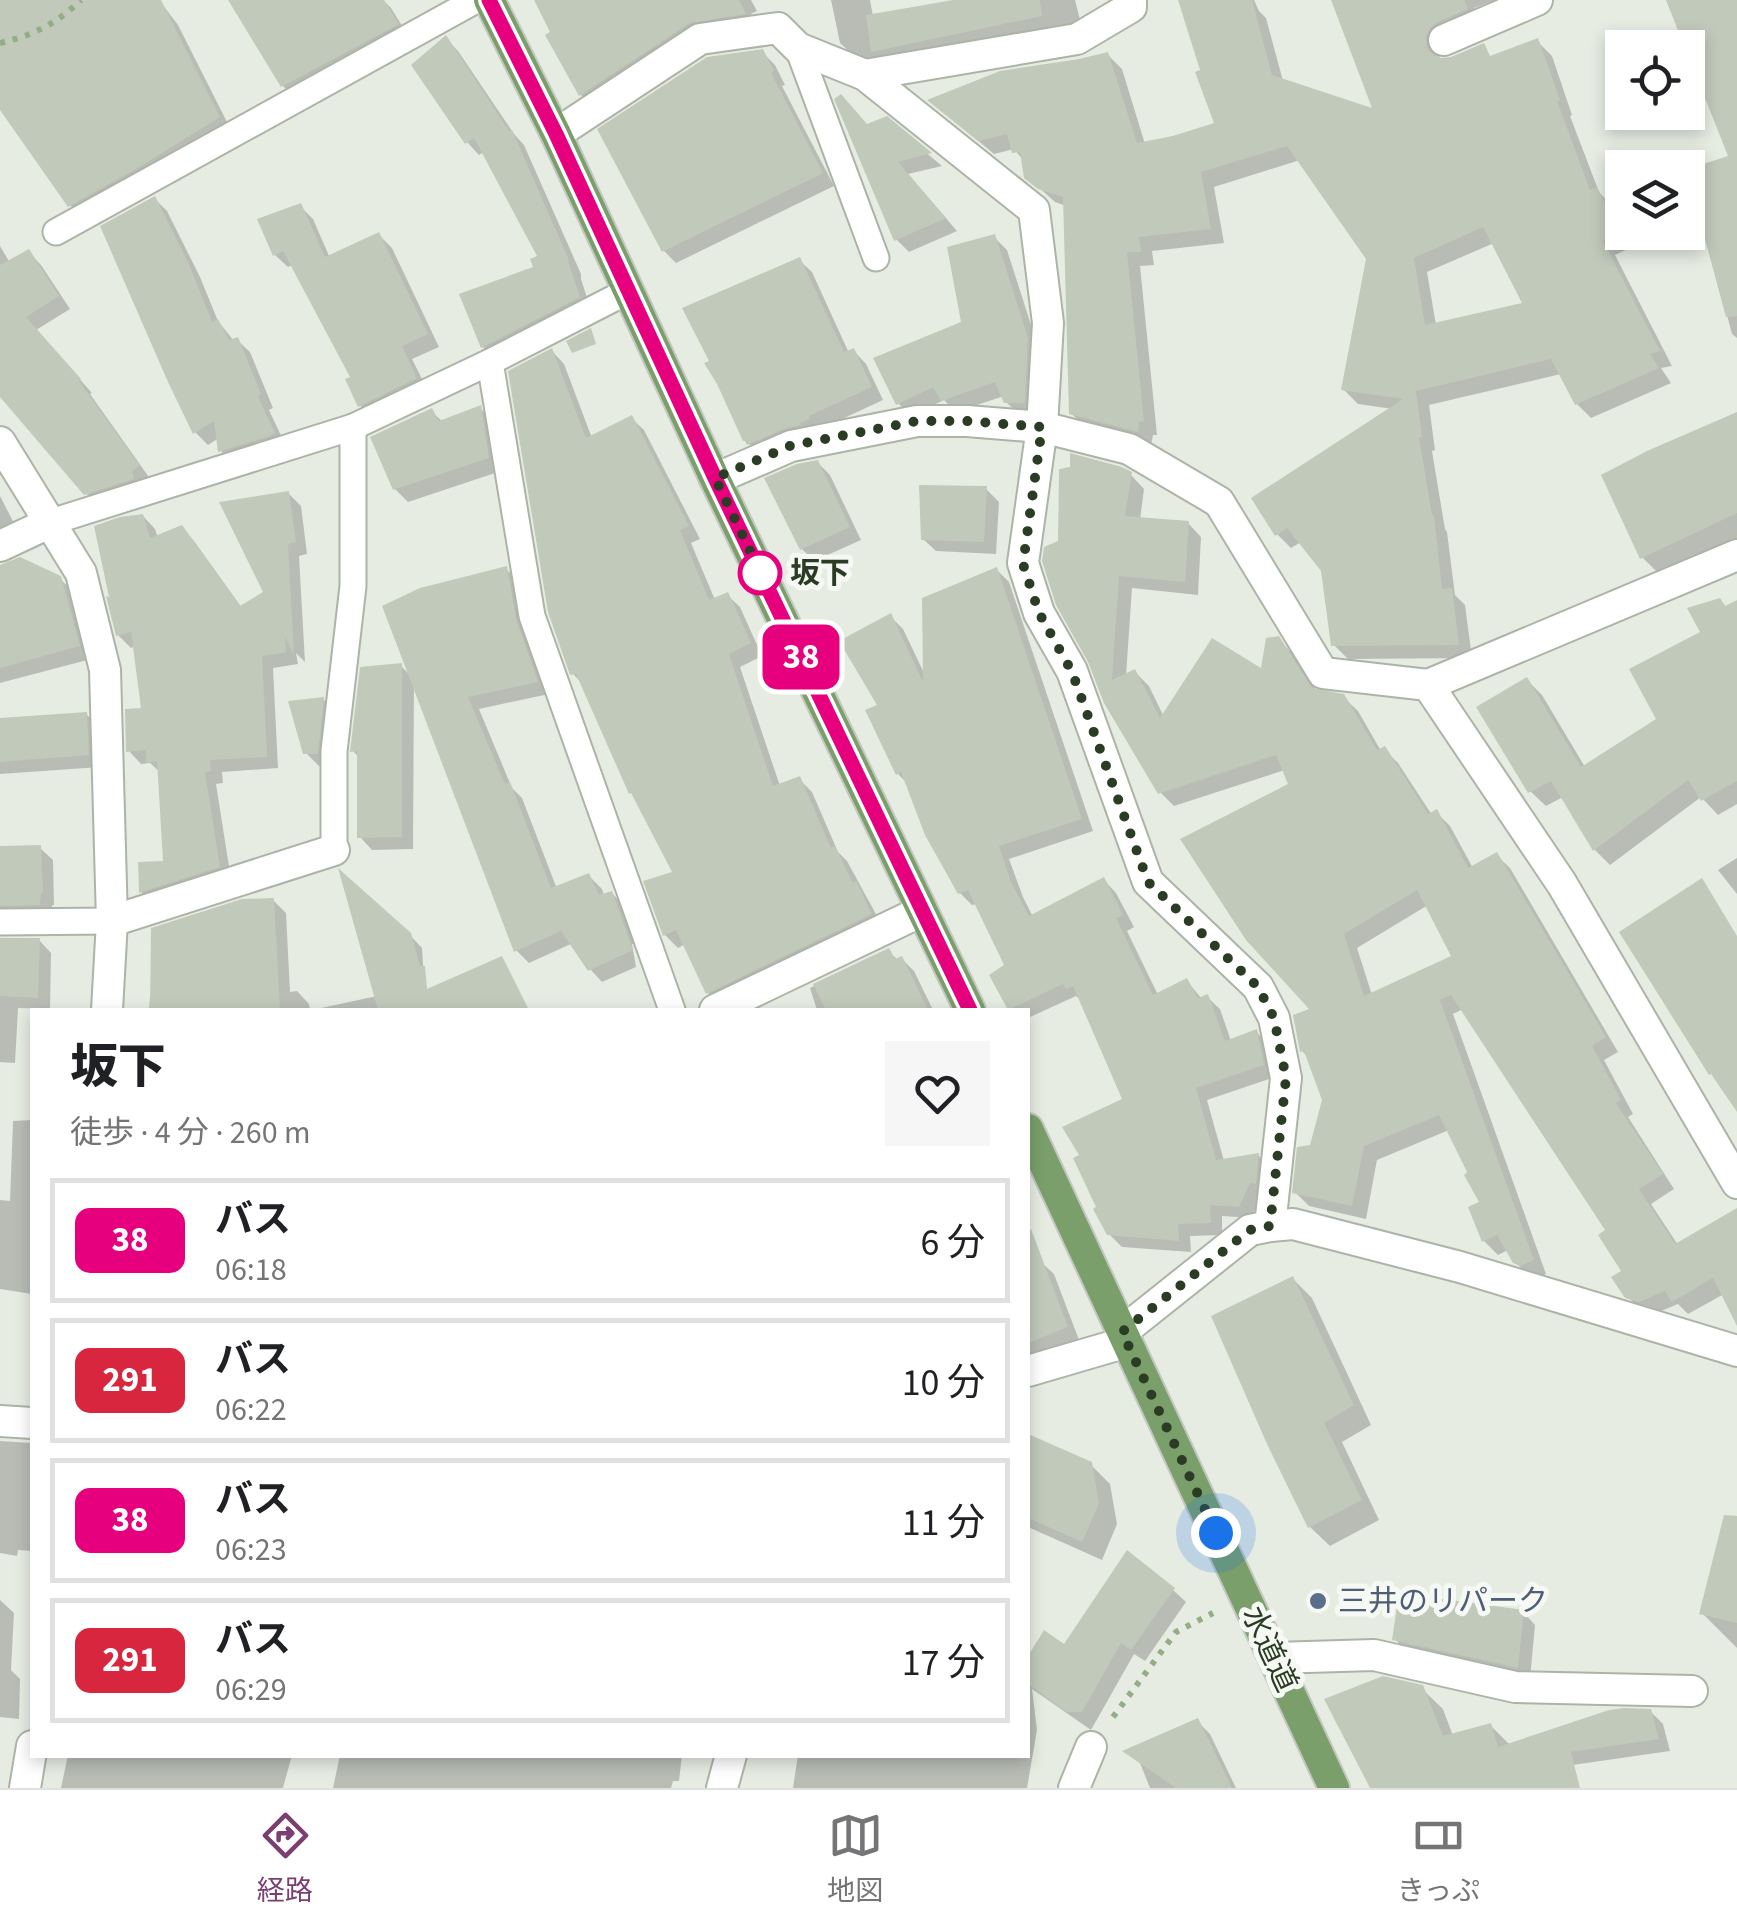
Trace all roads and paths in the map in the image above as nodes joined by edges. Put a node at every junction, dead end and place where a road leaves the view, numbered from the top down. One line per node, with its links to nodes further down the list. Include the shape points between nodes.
1 (81, 0): 8 (path, via 60,20)
2 (476, 0): 11 (lane)
3 (489, 0): 10 (main road)
4 (1131, 0): 9 (street, via 1131,7 1077,39)
5 (1537, 0): 7 (street)
6 (784, 25): 9 (street); 10 (street, via 700,40); 12 (lane)
7 (1444, 40)
8 (0, 43)
9 (865, 76): 16 (street, via 1034,210 1048,323)
10 (556, 134): 13 (main road)
11 (56, 232)
12 (876, 258)
13 (628, 291): 14 (lane); 18 (main road)
14 (490, 362): 15 (lane); 28 (lane, via 532,616)
15 (353, 427): 19 (lane); 23 (lane, via 353,586 334,751)
16 (1042, 427): 18 (street, via 917,421 790,446); 22 (street, via 1129,449 1219,502 1324,673); 33 (street, via 1023,564 1039,613 1072,672 1148,882 1258,987 1274,1018 1286,1078)
17 (0, 442): 19 (street)
18 (715, 478): 24 (main road)
19 (51, 522): 20 (street); 25 (street, via 81,573 106,670)
20 (0, 546)
21 (1737, 555): 22 (street)
22 (1428, 685): 32 (street, via 1562,884)
23 (334, 850): 25 (street)
24 (922, 910): 29 (street); 30 (main road)
25 (112, 921): 26 (lane); 27 (street)
26 (0, 922)
27 (107, 1008)
28 (671, 1008)
29 (719, 1008)
30 (969, 1008)
31 (1030, 1133): 34 (main road, 水道道)
32 (1737, 1183)
33 (1270, 1226): 34 (street, via 1250,1230); 35 (street, via 1292,1224 1460,1267)
34 (1124, 1337): 36 (street); 39 (main road, 水道道)
35 (1737, 1351)
36 (1030, 1370)
37 (0, 1421): 38 (street)
38 (30, 1423)
39 (1246, 1597): 40 (main road, 水道道); 42 (path, via 1176,1632)
40 (1274, 1658): 41 (street, via 1374,1656 1515,1687); 48 (main road, 水道道)
41 (1692, 1691)
42 (1091, 1746): 47 (street)
43 (30, 1758): 45 (street)
44 (730, 1758): 46 (street)
45 (25, 1788)
46 (722, 1788)
47 (1074, 1788)
48 (1334, 1788)

